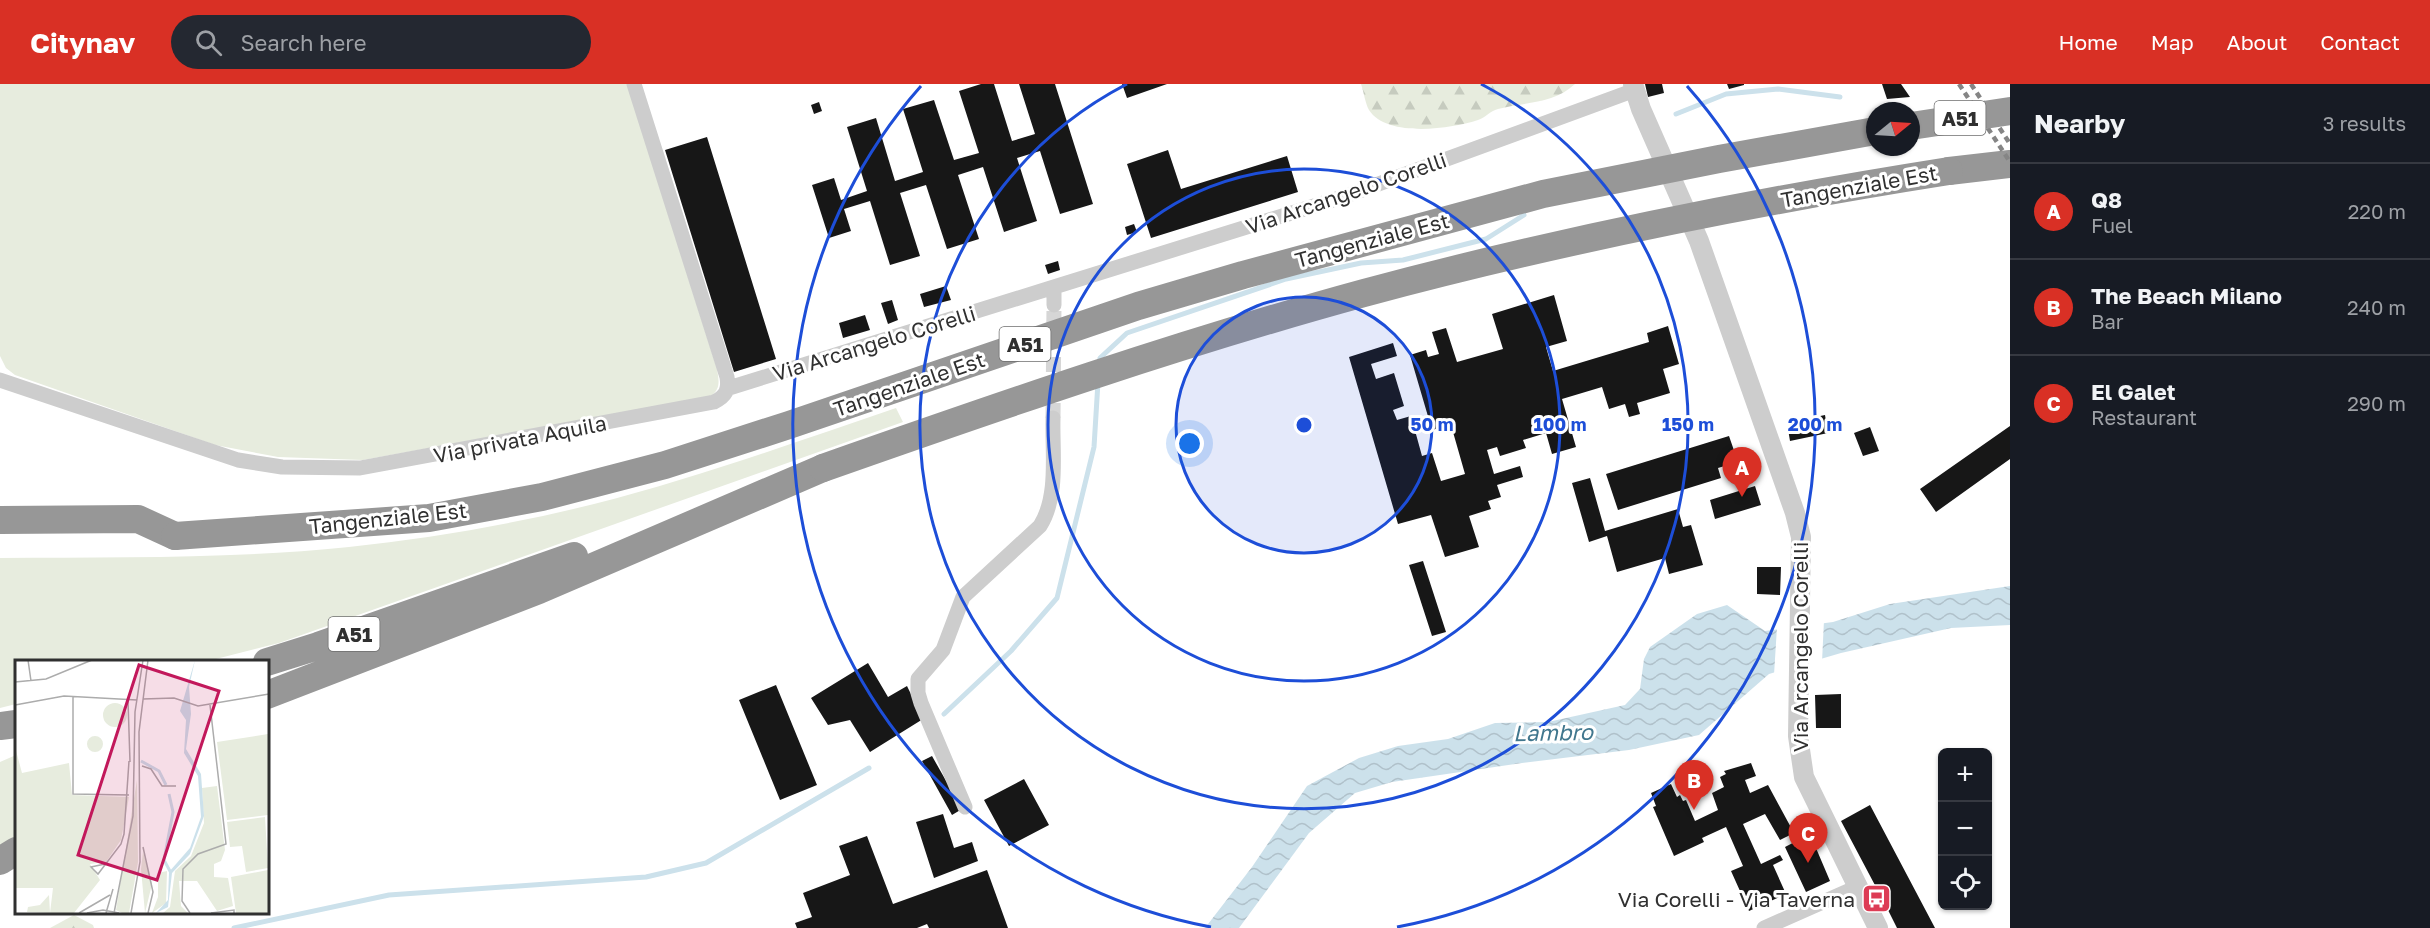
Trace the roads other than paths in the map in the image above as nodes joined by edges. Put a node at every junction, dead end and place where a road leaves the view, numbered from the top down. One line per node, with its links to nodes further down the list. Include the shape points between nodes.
1 (634, 84): 12 (street)
2 (1634, 87): 9 (street, Via Arcangelo Corelli, via 1343,197); 25 (street, Via Arcangelo Corelli, via 1699,241 1795,513 1801,537 1798,736 1804,777)
3 (2010, 111): 4 (highway, A51, bridge)
4 (1920, 125)
5 (1866, 133): 15 (highway, Tangenziale Est / A51, bridge, via 1543,194 1244,274 665,465 542,497 429,518 175,536)
6 (2010, 164): 7 (highway, Tangenziale Est / A51)
7 (1949, 171): 8 (highway); 17 (highway, Tangenziale Est / A51, bridge, via 1728,208 1554,246 1363,293 1180,346 823,468)
8 (2010, 175)
9 (1054, 287): 10 (street); 12 (street, Via Arcangelo Corelli)
10 (1054, 305)
11 (0, 380): 12 (street, Via privata Aquila, via 238,460 282,467 339,469 714,402 723,398)
12 (729, 388)
13 (1053, 418): 22 (street, via 1051,494 1040,526 963,597 943,650 918,679 921,703)
14 (0, 520): 15 (highway)
15 (32, 529): 16 (highway, Tangenziale Est / A51)
16 (0, 539)
17 (445, 614): 18 (highway, Tangenziale Est / A51); 19 (highway)
18 (268, 662)
19 (268, 695)
20 (15, 724): 21 (highway)
21 (0, 726)
22 (965, 807)
23 (15, 852): 24 (highway)
24 (0, 861)
25 (1857, 887): 26 (street); 27 (street, Via Arcangelo Corelli)
26 (1764, 928)
27 (1878, 928)

